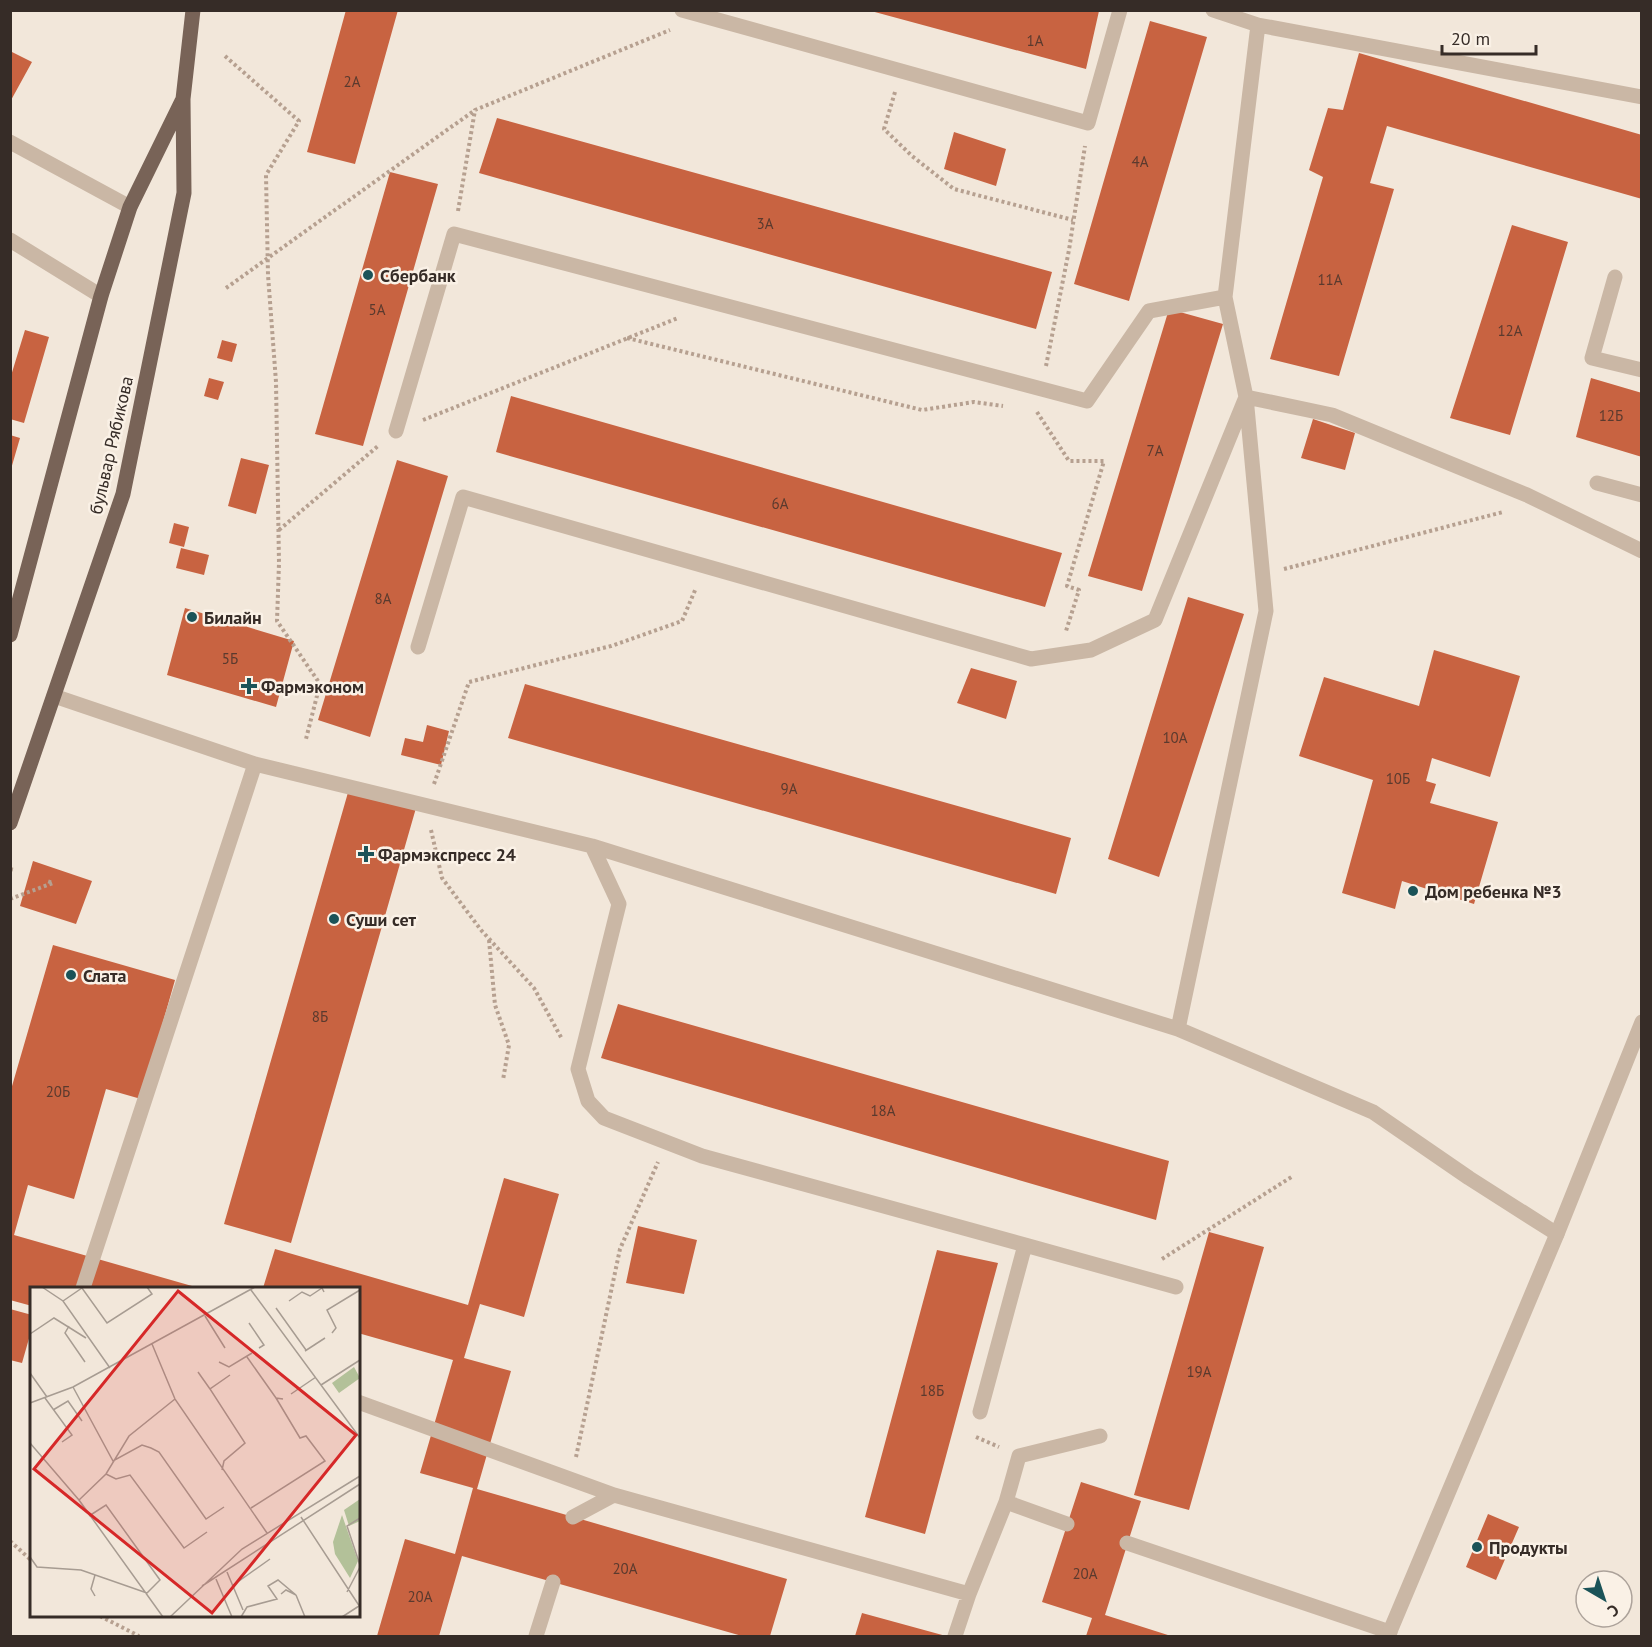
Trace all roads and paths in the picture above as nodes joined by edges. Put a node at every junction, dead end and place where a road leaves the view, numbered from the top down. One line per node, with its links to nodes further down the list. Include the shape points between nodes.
1 (193, 10): 10 (main road, бульвар Рябикова)
2 (682, 10): 5 (street)
3 (1120, 10): 12 (street)
4 (1213, 10): 6 (street)
5 (704, 16): 8 (street); 11 (path)
6 (1258, 25): 9 (street); 22 (street)
7 (225, 56): 18 (path, via 298,121 266,175)
8 (901, 71): 12 (street); 15 (path, via 884,129 912,156 954,189)
9 (1641, 97)
10 (183, 99): 14 (main road, бульвар Рябикова); 40 (main road, бульвар Рябикова, via 184,193 123,494)
11 (475, 110): 16 (path); 18 (path)
12 (1088, 123): 15 (path)
13 (10, 142): 14 (street)
14 (130, 207): 21 (main road, бульвар Рябикова)
15 (1073, 220): 26 (path)
16 (454, 234): 23 (street); 29 (street)
17 (10, 240): 21 (street)
18 (268, 258): 20 (path); 33 (path, via 276,382)
19 (1615, 277): 25 (street, via 1592,358)
20 (226, 288)
21 (101, 296): 37 (main road, бульвар Рябикова)
22 (1225, 297): 26 (street, via 1149,311 1087,401); 27 (street)
23 (715, 303): 24 (path); 26 (street)
24 (627, 338): 28 (path, via 922,410 974,402); 29 (path)
25 (1641, 370)
26 (1042, 389): 39 (path, via 1035,410 1069,461 1104,461 1068,586 1079,590)
27 (1246, 397): 32 (street, via 1332,415); 36 (street); 39 (street, via 1155,621 1091,650)
28 (1004, 406)
29 (396, 431): 33 (path)
30 (1597, 483): 31 (street)
31 (1641, 495)
32 (1542, 502): 34 (street); 36 (path)
33 (278, 531): 41 (path, via 277,621 320,684)
34 (1641, 551)
35 (705, 566): 38 (street, via 463,497); 39 (street, via 1031,659); 43 (path, via 682,621 611,646 469,682)
36 (1263, 574): 51 (street, via 1266,611)
37 (10, 635)
38 (418, 647)
39 (1058, 655)
40 (54, 696): 42 (street); 44 (main road, бульвар Рябикова)
41 (306, 739)
42 (255, 764): 43 (street); 59 (street)
43 (426, 804): 46 (street)
44 (10, 823)
45 (429, 825): 49 (path, via 442,878)
46 (592, 846): 51 (street); 52 (street, via 620,904)
47 (47, 881): 48 (path, via 52,883)
48 (10, 898)
49 (489, 939): 52 (path, via 534,988); 53 (path, via 495,1005 509,1045)
50 (1641, 1022): 56 (street)
51 (1178, 1029): 56 (street, via 1373,1112)
52 (578, 1069): 54 (street, via 588,1101 604,1118)
53 (503, 1080)
54 (666, 1142): 57 (street, via 702,1156); 65 (path, via 620,1249)
55 (1293, 1176): 58 (path)
56 (1557, 1234): 76 (street)
57 (1025, 1245): 58 (street); 62 (street)
58 (1136, 1276): 60 (street)
59 (83, 1287)
60 (1176, 1287)
61 (360, 1403): 65 (street)
62 (980, 1412): 64 (path, via 973,1436)
63 (1100, 1436): 64 (street)
64 (1019, 1456): 67 (street)
65 (571, 1479): 66 (street)
66 (614, 1495): 68 (street); 74 (street)
67 (1006, 1502): 69 (street); 74 (street)
68 (573, 1517)
69 (1067, 1524)
70 (10, 1541): 72 (path)
71 (1127, 1543): 76 (street)
72 (30, 1559)
73 (553, 1582): 78 (street)
74 (969, 1594): 79 (street)
75 (102, 1617): 77 (path)
76 (1389, 1634)
77 (139, 1636)
78 (536, 1636)
79 (954, 1636)

